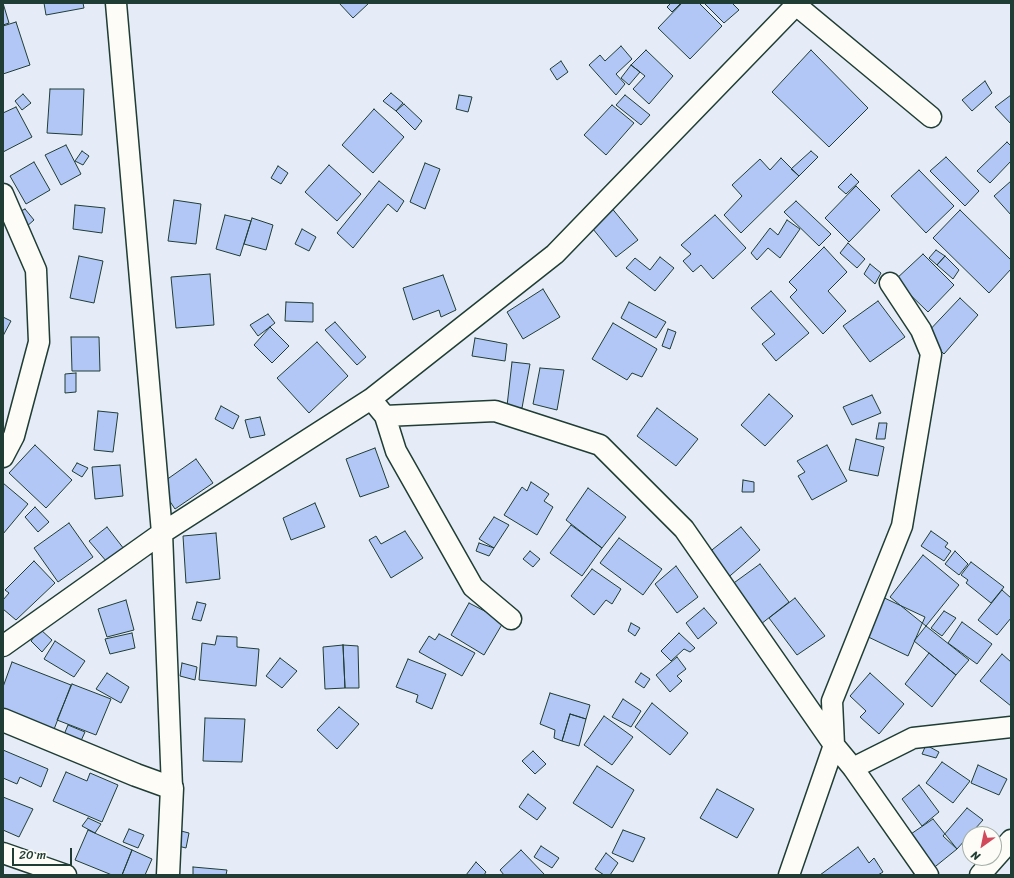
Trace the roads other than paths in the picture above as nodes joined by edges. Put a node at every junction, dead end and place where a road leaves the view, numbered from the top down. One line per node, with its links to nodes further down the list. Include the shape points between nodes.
1 (116, 3): 8 (street)
2 (931, 117): 5 (street, via 796,5 555,254)
3 (3, 194): 7 (street, via 36,270 39,342 14,436)
4 (890, 283): 13 (street, via 921,330 931,354 902,526 832,701)
5 (371, 399): 6 (street); 8 (street)
6 (385, 416): 9 (street, via 396,451 473,587); 13 (street, via 495,411 600,445 684,529)
7 (3, 457)
8 (162, 533): 10 (street); 15 (street)
9 (512, 618)
10 (3, 646)
11 (3, 720): 15 (street)
12 (1011, 727): 14 (street, via 913,738)
13 (834, 745): 14 (street); 20 (street)
14 (853, 768): 21 (street)
15 (172, 788): 19 (street)
16 (1011, 840): 22 (street)
17 (3, 853): 18 (street)
18 (66, 875)
19 (168, 875)
20 (789, 875)
21 (928, 875)
22 (980, 875)

